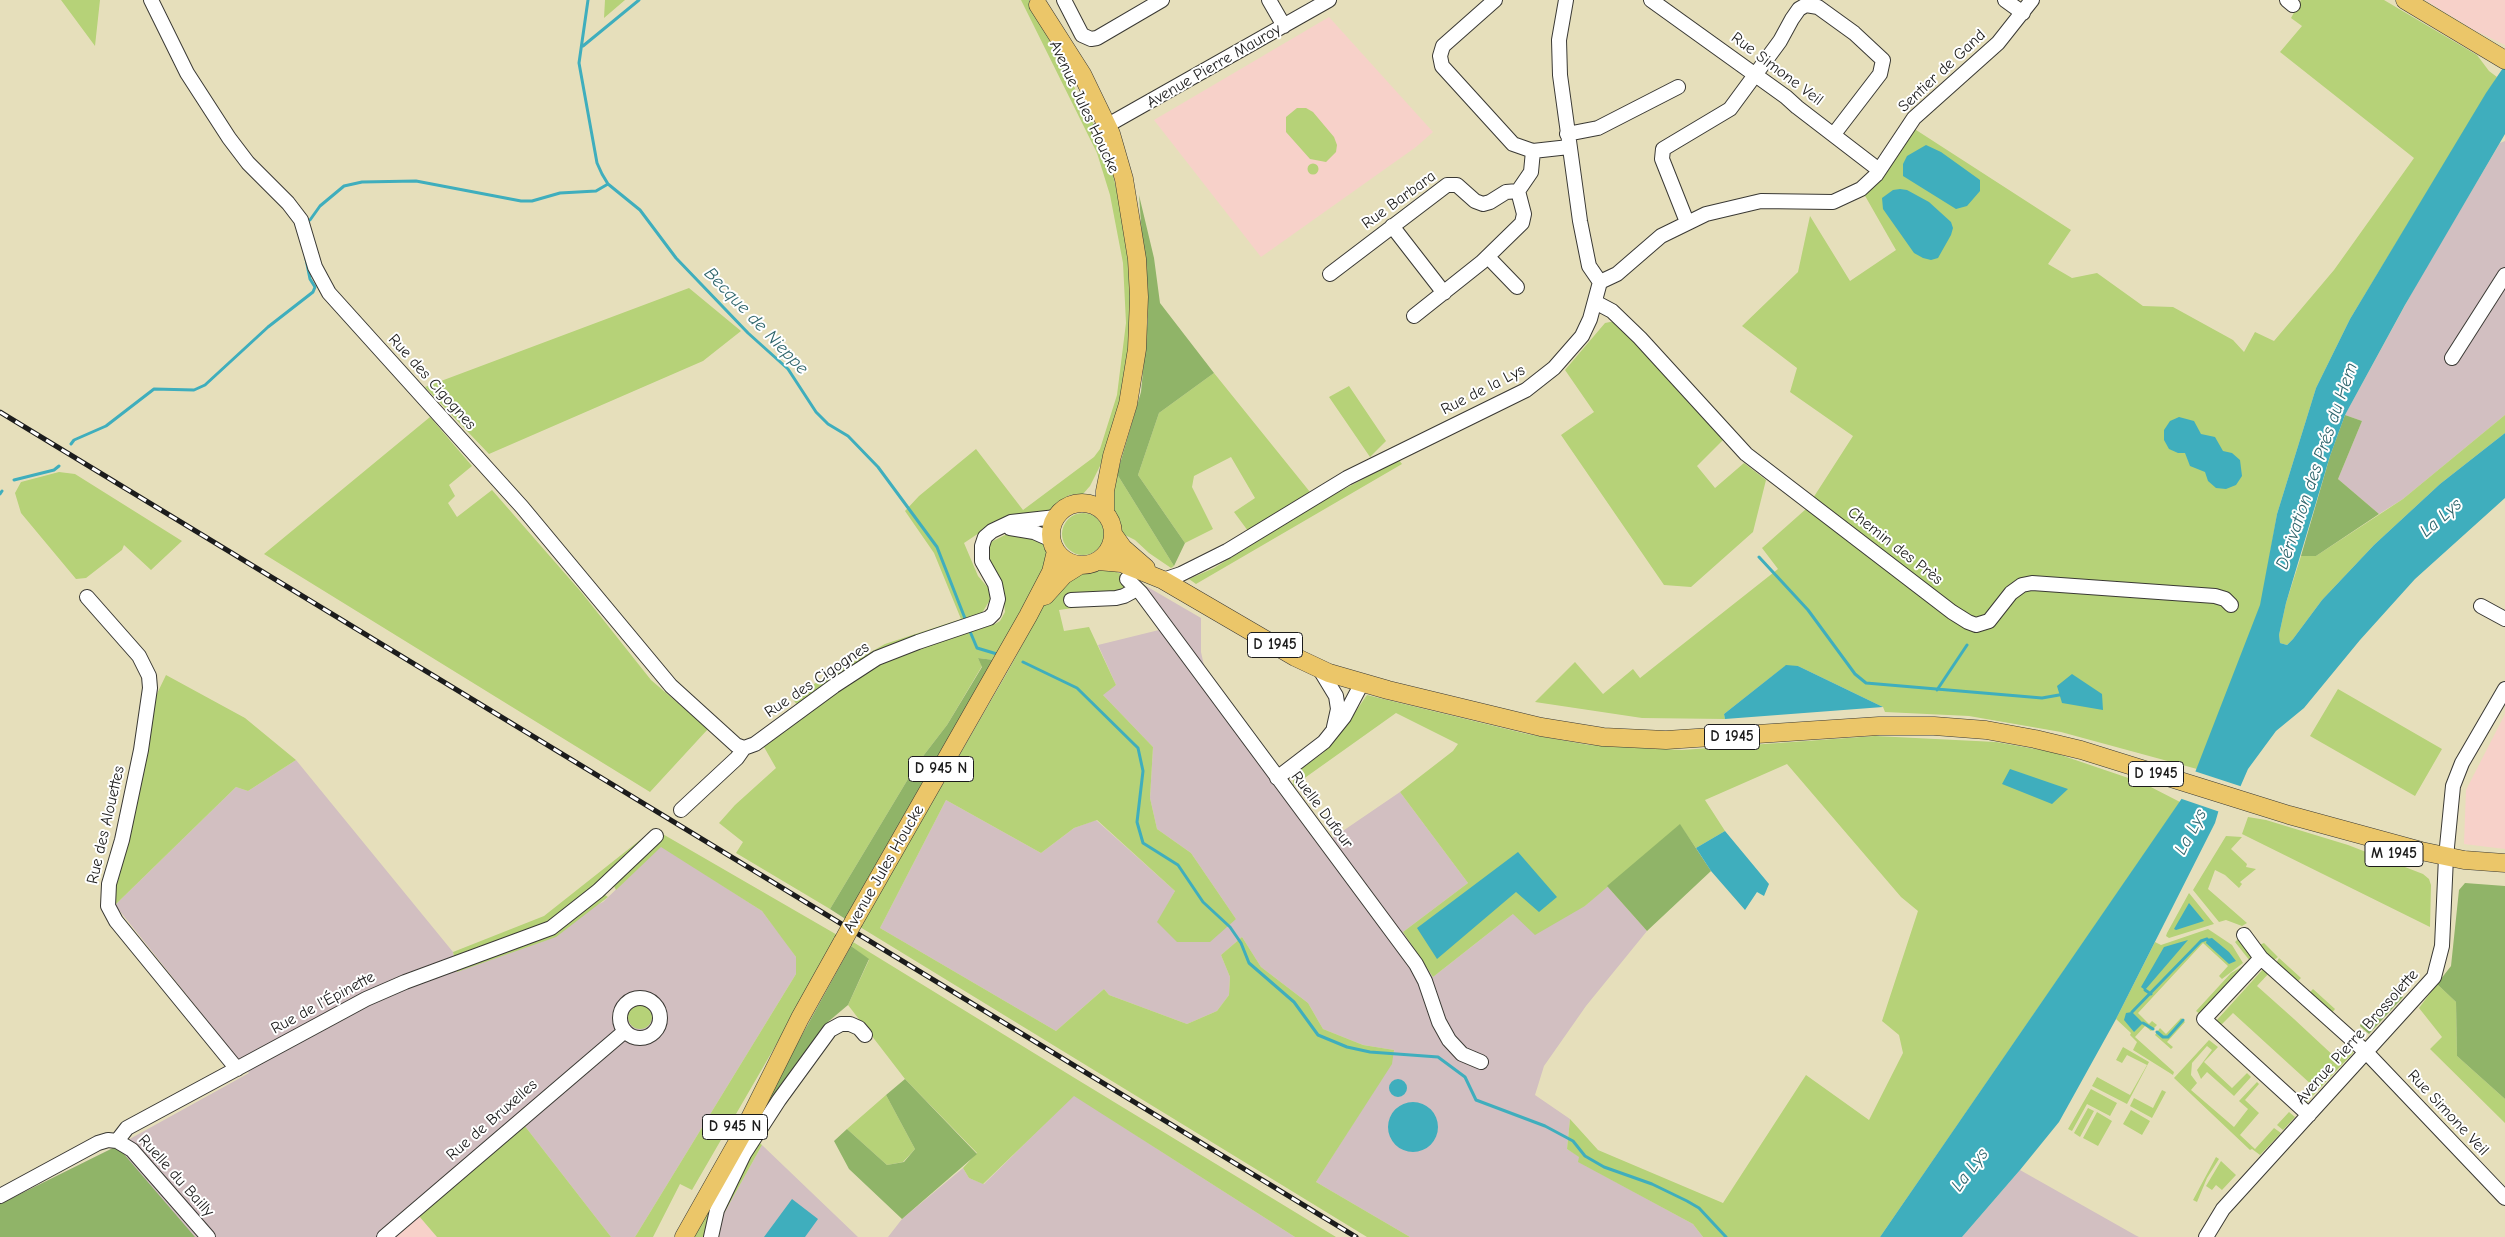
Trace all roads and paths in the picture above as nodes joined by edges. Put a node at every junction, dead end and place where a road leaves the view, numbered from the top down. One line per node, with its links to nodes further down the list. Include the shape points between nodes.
1 (151, 0): 55 (street, Rue des Cigognes, via 187,73 225,133 248,164 288,202 301,220 315,268 329,294 522,507 671,686 733,743)
2 (1064, 0): 3 (street, via 1082,35 1091,39)
3 (1162, 0)
4 (1269, 0): 14 (street)
5 (1329, 0): 14 (street, Avenue Pierre Mauroy)
6 (1494, 0): 21 (street, via 1445,43 1440,59 1442,66 1503,136 1518,147)
7 (1566, 0): 20 (street, via 1559,57)
8 (1651, 0): 16 (street, Rue Simone Veil)
9 (2005, 0): 13 (street)
10 (2032, 0): 13 (street, Sentier de Gand)
11 (2405, 0): 15 (main road)
12 (1037, 3): 18 (main road, Avenue Jules Houcke)
13 (2023, 13): 22 (street, Sentier de Gand, via 1998,43 1914,118)
14 (1284, 26): 18 (street, Avenue Pierre Mauroy)
15 (2503, 58)
16 (1755, 74): 19 (street, Rue Simone Veil); 19 (street, via 1803,6 1816,6 1854,33 1880,56 1884,66); 24 (street, via 1726,113 1663,150 1662,159)
17 (1678, 87): 20 (street)
18 (1103, 128): 35 (main road, Avenue Jules Houcke, via 1128,209 1138,271 1138,336 1131,390)
19 (1834, 134): 22 (street, Rue Simone Veil)
20 (1568, 141): 21 (street); 29 (street, via 1588,261)
21 (1533, 151): 23 (street, via 1531,172)
22 (1879, 170): 24 (street, Sentier de Gand, via 1861,190 1833,202 1753,202 1716,210)
23 (1518, 191): 25 (street, Rue Barbara, via 1506,192 1483,204 1458,185 1447,185); 26 (street, via 1524,221)
24 (1687, 222): 29 (street, Sentier de Gand, via 1654,241 1617,274)
25 (1392, 226): 27 (street, Rue Barbara); 31 (street)
26 (1488, 257): 30 (street); 31 (street)
27 (1330, 274)
28 (2505, 275): 34 (street)
29 (1600, 282): 32 (street, Rue de la Lys)
30 (1517, 287)
31 (1444, 293): 33 (street)
32 (1595, 302): 44 (street, Rue de la Lys, via 1586,330 1572,349 1548,374 1520,394 1347,478 1223,554); 47 (street, Chemin des Près, via 1612,311 1640,338 1746,454 1968,622 1980,625 1989,621 2014,590 2032,583 2215,596)
33 (1414, 316)
34 (2452, 358)
35 (1112, 456): 36 (main road, Avenue Jules Houcke, via 1092,491); 37 (main road, Avenue Jules Houcke, via 1105,491)
36 (1080, 503): 37 (main road, via 1092,504); 38 (main road, via 1067,507)
37 (1105, 512): 40 (main road)
38 (1056, 517): 39 (street, via 1011,522); 41 (main road, via 1051,530)
39 (992, 531): 41 (street, via 1027,530); 55 (street, Rue des Cigognes, via 983,541 981,556 983,567 996,589 998,602 993,615 873,661 843,679 755,744)
40 (1113, 534): 42 (main road, via 1110,548); 44 (main road, D 1945, via 1134,559)
41 (1054, 546): 43 (main road, via 1066,561); 49 (main road, Avenue Jules Houcke / D 945 N, via 1051,572)
42 (1098, 561): 43 (main road); 44 (main road, D 1945, via 1121,563)
43 (1080, 565): 49 (main road, Avenue Jules Houcke / D 945 N, via 1064,575)
44 (1163, 580): 51 (main road, D 1945, via 1287,653)
45 (88, 597): 70 (street, Rue des Alouettes, via 139,656 150,688 140,756 109,884 108,906 116,921)
46 (1071, 600): 56 (street, Ruelle Dufour, via 1120,598 1132,584)
47 (2231, 605)
48 (2481, 606): 50 (street)
49 (1028, 616): 65 (main road, Avenue Jules Houcke / D 945 N, bridge)
50 (2505, 619)
51 (1319, 668): 52 (main road, D 1945); 54 (street, via 1330,683 1337,702)
52 (1362, 683): 54 (street, via 1344,717); 57 (main road, D 1945, via 1541,727 1608,737 1672,740 1879,726 1934,726 2016,735)
53 (2505, 689): 60 (street, Avenue Pierre Brossolette, via 2455,778)
54 (1333, 730): 56 (street, via 1318,747)
55 (744, 748): 58 (street, Rue des Cigognes)
56 (1277, 778): 69 (street, Ruelle Dufour, via 1420,969 1449,1040 1462,1054)
57 (2208, 790): 60 (main road, M 1945, via 2289,815 2387,852)
58 (681, 810)
59 (656, 836): 70 (street, Rue de l'Épinette, via 578,908 545,932 376,994)
60 (2445, 862): 61 (main road, M 1945); 62 (main road, M 1945); 68 (street, Avenue Pierre Brossolette, via 2438,970 2426,988)
61 (2505, 863)
62 (2505, 874)
63 (2244, 935): 64 (street, Rue Simone Veil)
64 (2261, 958): 68 (street, Rue Simone Veil); 71 (street, via 2204,1019)
65 (800, 1018): 77 (main road, Avenue Jules Houcke / D 945 N, via 768,1068); 78 (main road, Avenue Jules Houcke / D 945 N, via 742,1136)
66 (625, 1031): 76 (street, Rue de Bruxelles)
67 (865, 1035): 79 (street, via 850,1024 841,1024 830,1030 748,1147 720,1202)
68 (2366, 1052): 71 (street, Avenue Pierre Brossolette); 74 (street, Rue Simone Veil)
69 (1481, 1062)
70 (237, 1068): 72 (street, Rue de l'Épinette, via 127,1128)
71 (2309, 1115): 80 (street, Avenue Pierre Brossolette, via 2223,1210)
72 (117, 1141): 73 (street, via 98,1143); 75 (street, Ruelle du Bailly, via 132,1150)
73 (0, 1196)
74 (2505, 1198)
75 (208, 1237)
76 (384, 1237)
77 (673, 1237)
78 (684, 1237)
79 (711, 1237)
80 (2206, 1237)

